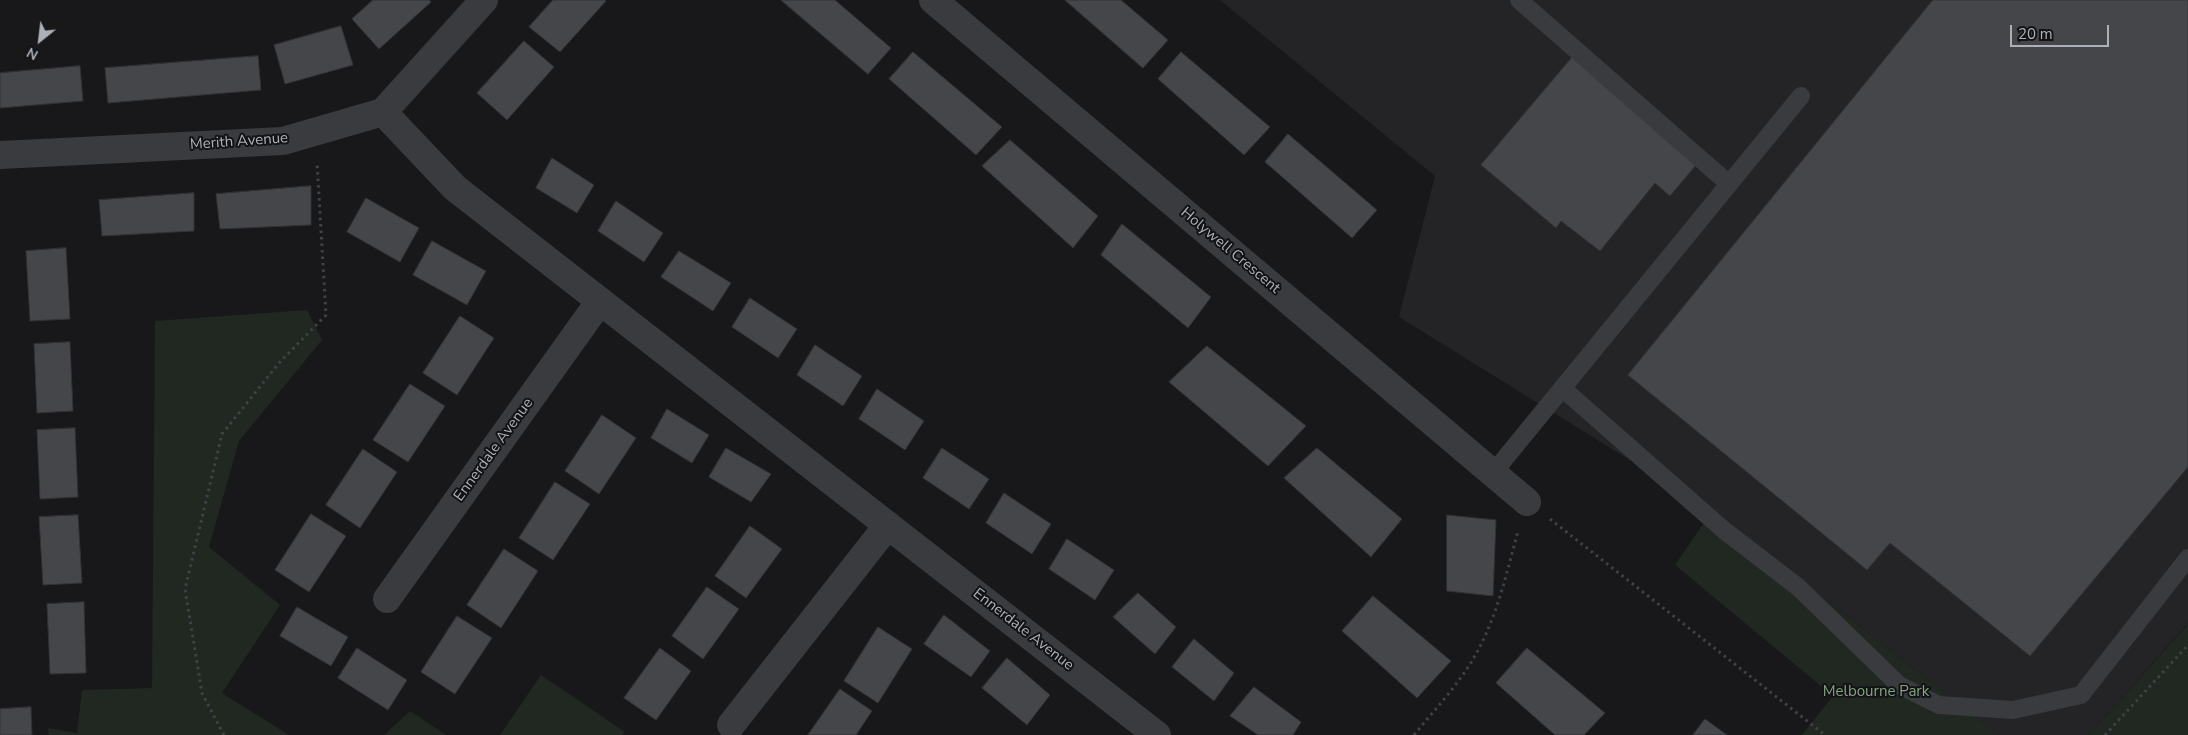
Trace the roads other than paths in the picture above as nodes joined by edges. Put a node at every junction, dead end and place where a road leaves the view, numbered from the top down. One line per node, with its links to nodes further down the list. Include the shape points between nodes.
1 (484, 0): 5 (street)
2 (933, 0): 10 (street, Holywell Crescent)
3 (1520, 0): 7 (lane)
4 (1801, 96): 7 (lane)
5 (383, 112): 6 (street, Merith Avenue, via 283,141); 8 (street, Ennerdale Avenue, via 455,188)
6 (0, 154)
7 (1729, 184): 9 (lane)
8 (600, 301): 12 (street, Ennerdale Avenue); 14 (street, Ennerdale Avenue)
9 (1562, 388): 10 (lane); 13 (lane, via 1725,531 1798,587 1899,685 1939,705 2013,710 2081,695)
10 (1493, 473): 11 (street, Holywell Crescent)
11 (1527, 502)
12 (888, 525): 15 (street); 16 (street, Ennerdale Avenue)
13 (2188, 558)
14 (387, 599)
15 (731, 725)
16 (1157, 735)

